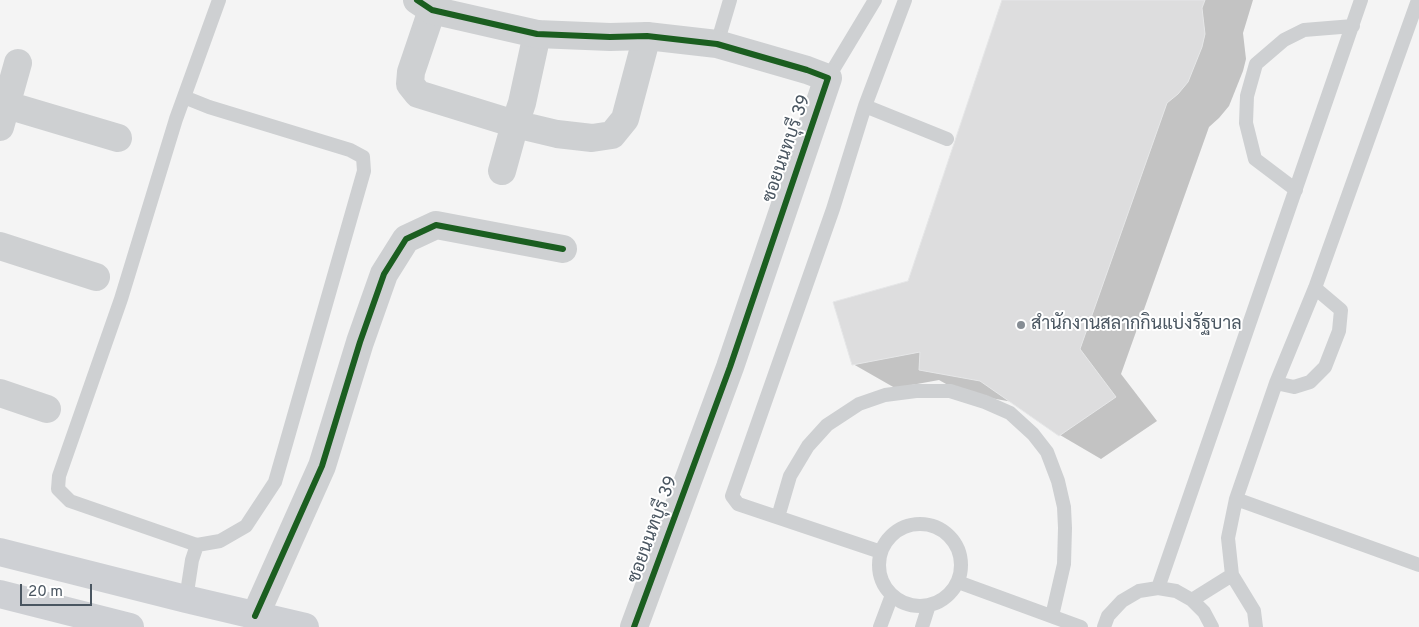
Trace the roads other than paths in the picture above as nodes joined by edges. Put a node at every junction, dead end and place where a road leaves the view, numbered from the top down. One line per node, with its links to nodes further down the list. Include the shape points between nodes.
1 (219, 0): 14 (lane)
2 (730, 0): 11 (lane)
3 (875, 0): 13 (lane)
4 (905, 0): 15 (lane)
5 (1362, 0): 8 (lane)
6 (1418, 0): 25 (lane)
7 (424, 5): 9 (street, ซอยนนทบุรี 39); 17 (street, via 410,84 418,94)
8 (1353, 26): 21 (lane); 21 (lane, via 1304,30 1284,40 1256,64 1247,96 1246,123 1255,160)
9 (537, 34): 10 (street, ซอยนนทบุรี 39); 17 (street)
10 (646, 36): 11 (street, ซอยนนทบุรี 39); 17 (street, via 625,119 612,135 583,137)
11 (717, 44): 13 (street, ซอยนนทบุรี 39)
12 (18, 63): 16 (street)
13 (828, 78): 47 (street, ซอยนนทบุรี 39, via 730,367)
14 (184, 97): 31 (lane, via 121,299 59,476 58,489 70,501); 31 (lane, via 350,150 363,158 364,171 274,482 246,526 220,541)
15 (865, 106): 19 (lane); 30 (lane, via 833,209 732,496 738,504)
16 (2, 112): 18 (street)
17 (515, 124): 20 (street)
18 (118, 138)
19 (947, 139)
20 (502, 171)
21 (1296, 190): 37 (lane)
22 (0, 246): 24 (street)
23 (563, 249): 43 (street, via 436,225 406,239 384,274 322,466)
24 (96, 276)
25 (1315, 288): 26 (lane); 26 (lane, via 1341,310 1339,331 1326,367 1310,382 1294,387)
26 (1276, 383): 29 (lane)
27 (0, 393): 28 (street)
28 (46, 409)
29 (1236, 499): 34 (lane); 35 (lane, via 1228,538)
30 (778, 517): 33 (lane); 44 (lane, via 790,476 808,446 827,425 859,404 885,395 916,391 950,391 985,402 1010,413 1033,434 1047,452 1058,481 1066,528 1064,564)
31 (197, 544): 40 (lane)
32 (0, 552): 40 (main road)
33 (881, 552): 36 (lane, via 896,532 909,526 935,527 955,544 960,556); 39 (lane, via 878,564 880,577)
34 (1419, 565)
35 (1232, 575): 41 (lane); 53 (lane, via 1254,611)
36 (958, 582): 42 (lane, via 951,592); 44 (lane)
37 (1158, 588): 41 (lane); 51 (lane, via 1139,591 1122,601 1108,616)
38 (0, 594): 45 (main road)
39 (892, 595): 42 (lane, via 917,606); 48 (lane)
40 (186, 599): 43 (main road)
41 (1192, 600): 52 (lane)
42 (930, 605): 49 (lane)
43 (255, 616): 46 (main road)
44 (1052, 616): 50 (lane)
45 (130, 627)
46 (305, 627)
47 (634, 627)
48 (880, 627)
49 (922, 627)
50 (1081, 627)
51 (1104, 627)
52 (1212, 627)
53 (1256, 627)

